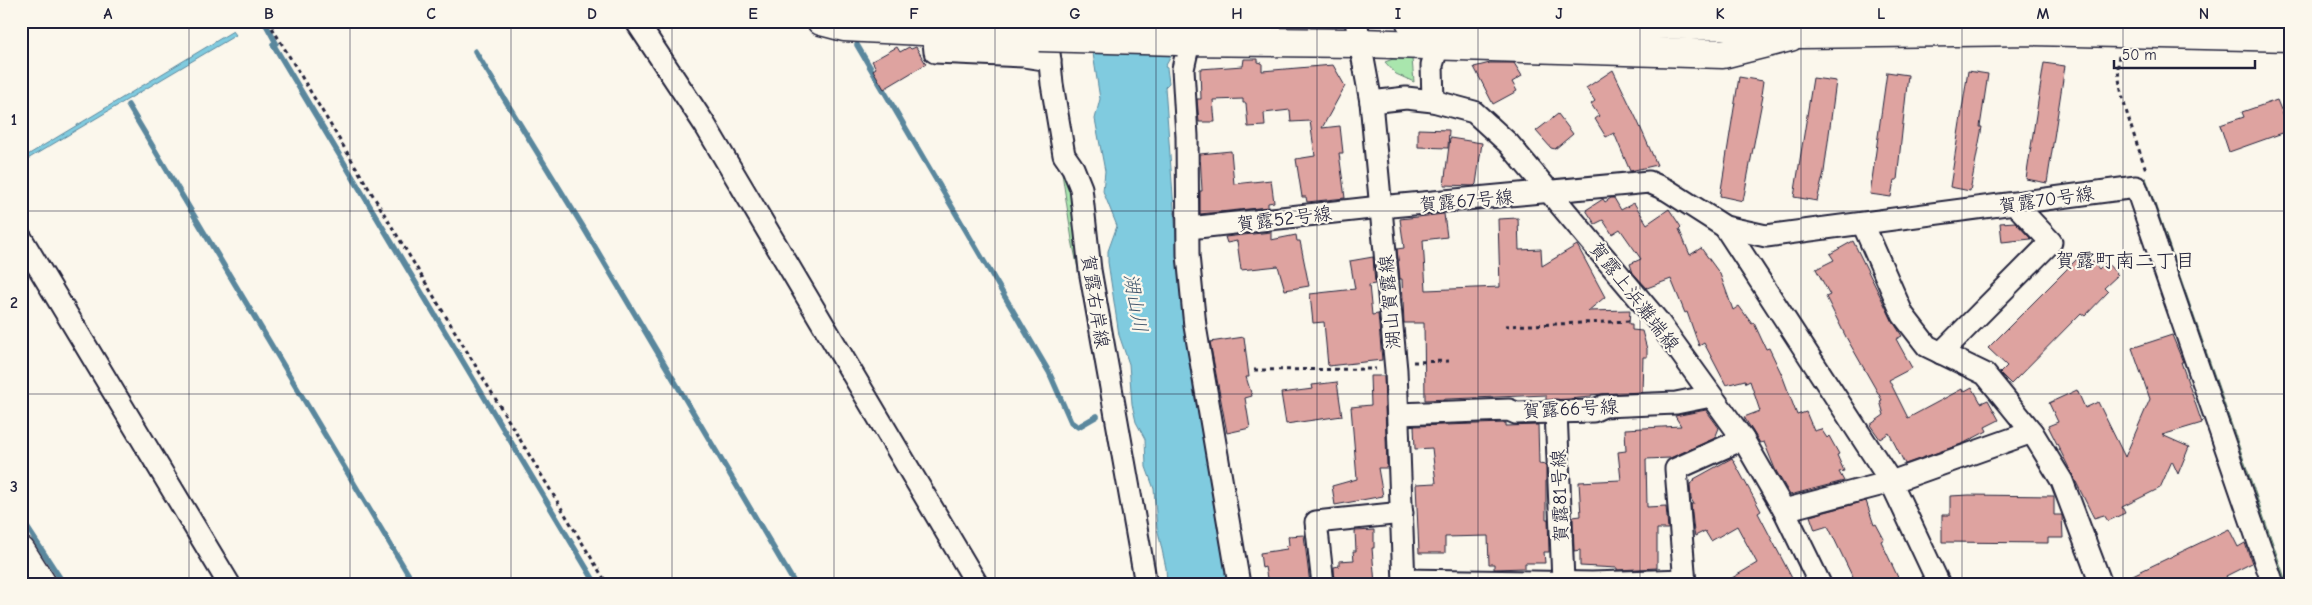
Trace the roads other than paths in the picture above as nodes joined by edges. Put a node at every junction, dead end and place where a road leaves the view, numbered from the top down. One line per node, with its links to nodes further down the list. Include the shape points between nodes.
1 (636, 21): 35 (street, via 705,125)
2 (821, 21): 7 (main road, via 844,28)
3 (1410, 21): 5 (main road, via 1755,26)
4 (1358, 32): 8 (main road); 9 (main road); 11 (street, 湖山賀露線)
5 (1801, 34): 6 (main road, via 2032,31); 9 (main road, via 1723,54)
6 (2291, 37)
7 (1045, 39): 8 (main road, bridge); 36 (street, 賀露右岸線, via 1064,155 1081,188 1090,270)
8 (1183, 42): 17 (street)
9 (1438, 46): 10 (street, via 1432,65)
10 (1433, 101): 11 (street, 賀露上浜灘端線, via 1406,98); 12 (street, 賀露上浜灘端線, via 1474,112 1509,144)
11 (1371, 102): 14 (street, 湖山賀露線)
12 (1552, 192): 14 (street, 賀露67号線); 16 (street, 賀露70号線, via 1649,182); 20 (street, 賀露上浜灘端線, via 1657,320)
13 (2015, 204): 15 (street, 賀露70号線); 19 (street, via 2051,242); 42 (street, 賀露70号線, via 2136,187)
14 (1380, 207): 17 (street, 賀露52号線); 22 (street, 湖山賀露線)
15 (1863, 224): 16 (street, 賀露70号線, via 1766,236); 19 (street, via 1903,315 1927,346)
16 (1726, 227): 25 (street)
17 (1189, 228): 37 (street, via 1188,256 1195,326)
18 (21, 238): 34 (street)
19 (1941, 353): 23 (street, via 1984,374)
20 (1711, 396): 21 (street, 賀露66号線, via 1676,403); 24 (street, 賀露上浜灘端線)
21 (1556, 411): 22 (street, 賀露66号線); 30 (street, 賀露81号線)
22 (1398, 414): 27 (street, 湖山賀露線)
23 (2032, 432): 25 (street); 41 (street, via 2062,481)
24 (1743, 439): 26 (street, 賀露上浜灘端線); 31 (street, via 1676,469)
25 (1891, 482): 26 (street); 40 (street)
26 (1784, 510): 39 (street, 賀露上浜灘端線)
27 (1402, 513): 29 (street, 湖山賀露線); 38 (street, via 1316,522)
28 (21, 551): 33 (main road)
29 (1404, 582): 30 (street)
30 (1563, 582): 32 (street)
31 (1685, 582): 32 (street)
32 (1592, 583)
33 (42, 584)
34 (230, 584)
35 (977, 584)
36 (1146, 584)
37 (1239, 584)
38 (1323, 584)
39 (1820, 584)
40 (1939, 584)
41 (2101, 584)
42 (2273, 584)

